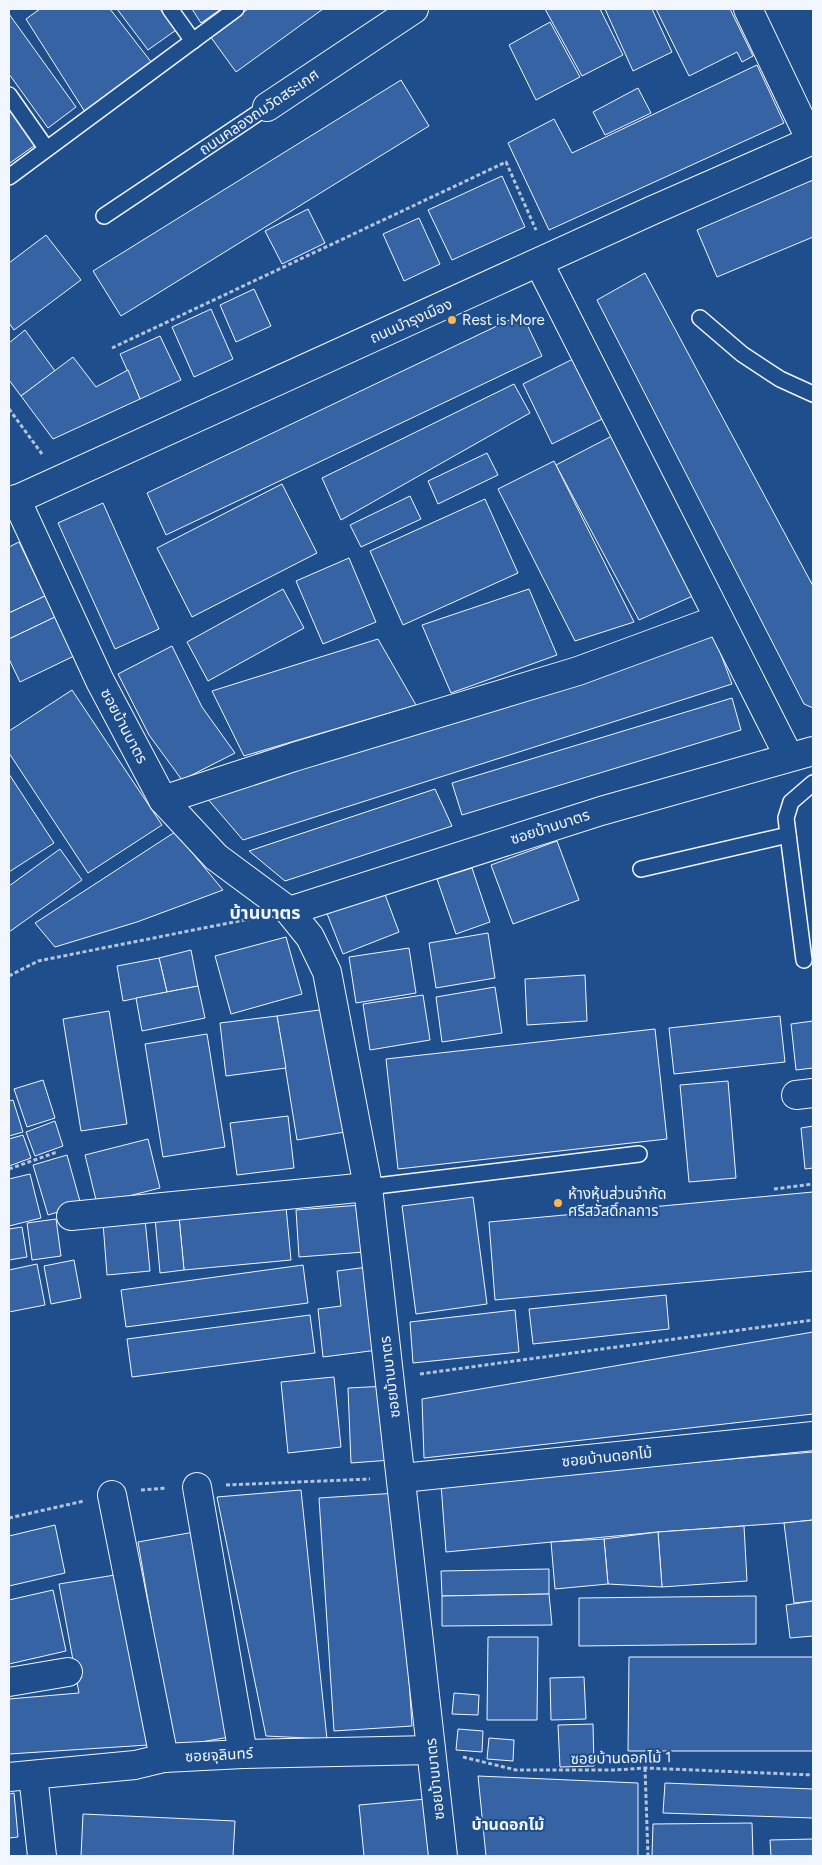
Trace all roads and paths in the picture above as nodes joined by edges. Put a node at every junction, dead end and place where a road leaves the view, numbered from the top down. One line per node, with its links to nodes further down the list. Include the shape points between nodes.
1 (170, 9): 5 (lane)
2 (236, 9): 5 (lane)
3 (414, 9): 7 (street, ถนนคลองถมวัดสระเกศ)
4 (748, 9): 8 (street)
5 (193, 41): 9 (lane)
6 (9, 95): 9 (lane)
7 (267, 107): 11 (lane, ถนนคลองถมวัดสระเกศ)
8 (812, 140): 12 (street, ถนนบำรุงเมือง)
9 (46, 148): 10 (lane)
10 (9, 177)
11 (104, 216)
12 (544, 260): 14 (path, via 506,162); 17 (street, ถนนบำรุงเมือง); 19 (street)
13 (700, 318): 15 (lane, via 742,354 780,379)
14 (112, 348)
15 (813, 394)
16 (9, 409): 17 (path, via 42,453)
17 (54, 482): 18 (street, ถนนบำรุงเมือง)
18 (12, 501): 22 (street, ซอยบ้านบาตร, via 100,681)
19 (719, 619): 20 (street); 22 (street, via 578,671)
20 (801, 754): 25 (street, ซอยบ้านบาตร, via 602,811)
21 (813, 783): 23 (lane, via 791,802 786,818)
22 (163, 800): 25 (street, ซอยบ้านบาตร, via 216,857)
23 (788, 834): 24 (lane); 26 (lane)
24 (640, 869)
25 (288, 911): 27 (path, via 38,961); 32 (street, ซอยบ้านบาตร, via 310,937 327,972)
26 (804, 960)
27 (9, 976)
28 (56, 1152): 30 (path)
29 (639, 1154): 32 (lane)
30 (9, 1168)
31 (813, 1184): 33 (path)
32 (368, 1187): 34 (street); 36 (street, ซอยบ้านบาตร)
33 (774, 1189)
34 (71, 1216)
35 (813, 1320): 36 (path)
36 (390, 1378): 38 (street, ซอยบ้านบาตร)
37 (813, 1436): 38 (street, ซอยบ้านดอกไม้)
38 (402, 1478): 43 (street, ซอยบ้านบาตร)
39 (197, 1487): 44 (street)
40 (112, 1495): 45 (street)
41 (68, 1672): 42 (street)
42 (9, 1682)
43 (431, 1750): 44 (street, ซอยจุลินทร์); 46 (path, ซอยบ้านดอกไม้ 1, via 516,1770); 50 (street, ซอยบ้านบาตร)
44 (243, 1754): 45 (street, ซอยจุลินทร์)
45 (164, 1758): 48 (street, ซอยจุลินทร์, via 135,1765)
46 (645, 1768): 47 (path, ซอยบ้านดอกไม้ 1); 51 (path)
47 (813, 1775)
48 (21, 1776): 49 (street)
49 (42, 1856)
50 (443, 1856)
51 (648, 1856)

